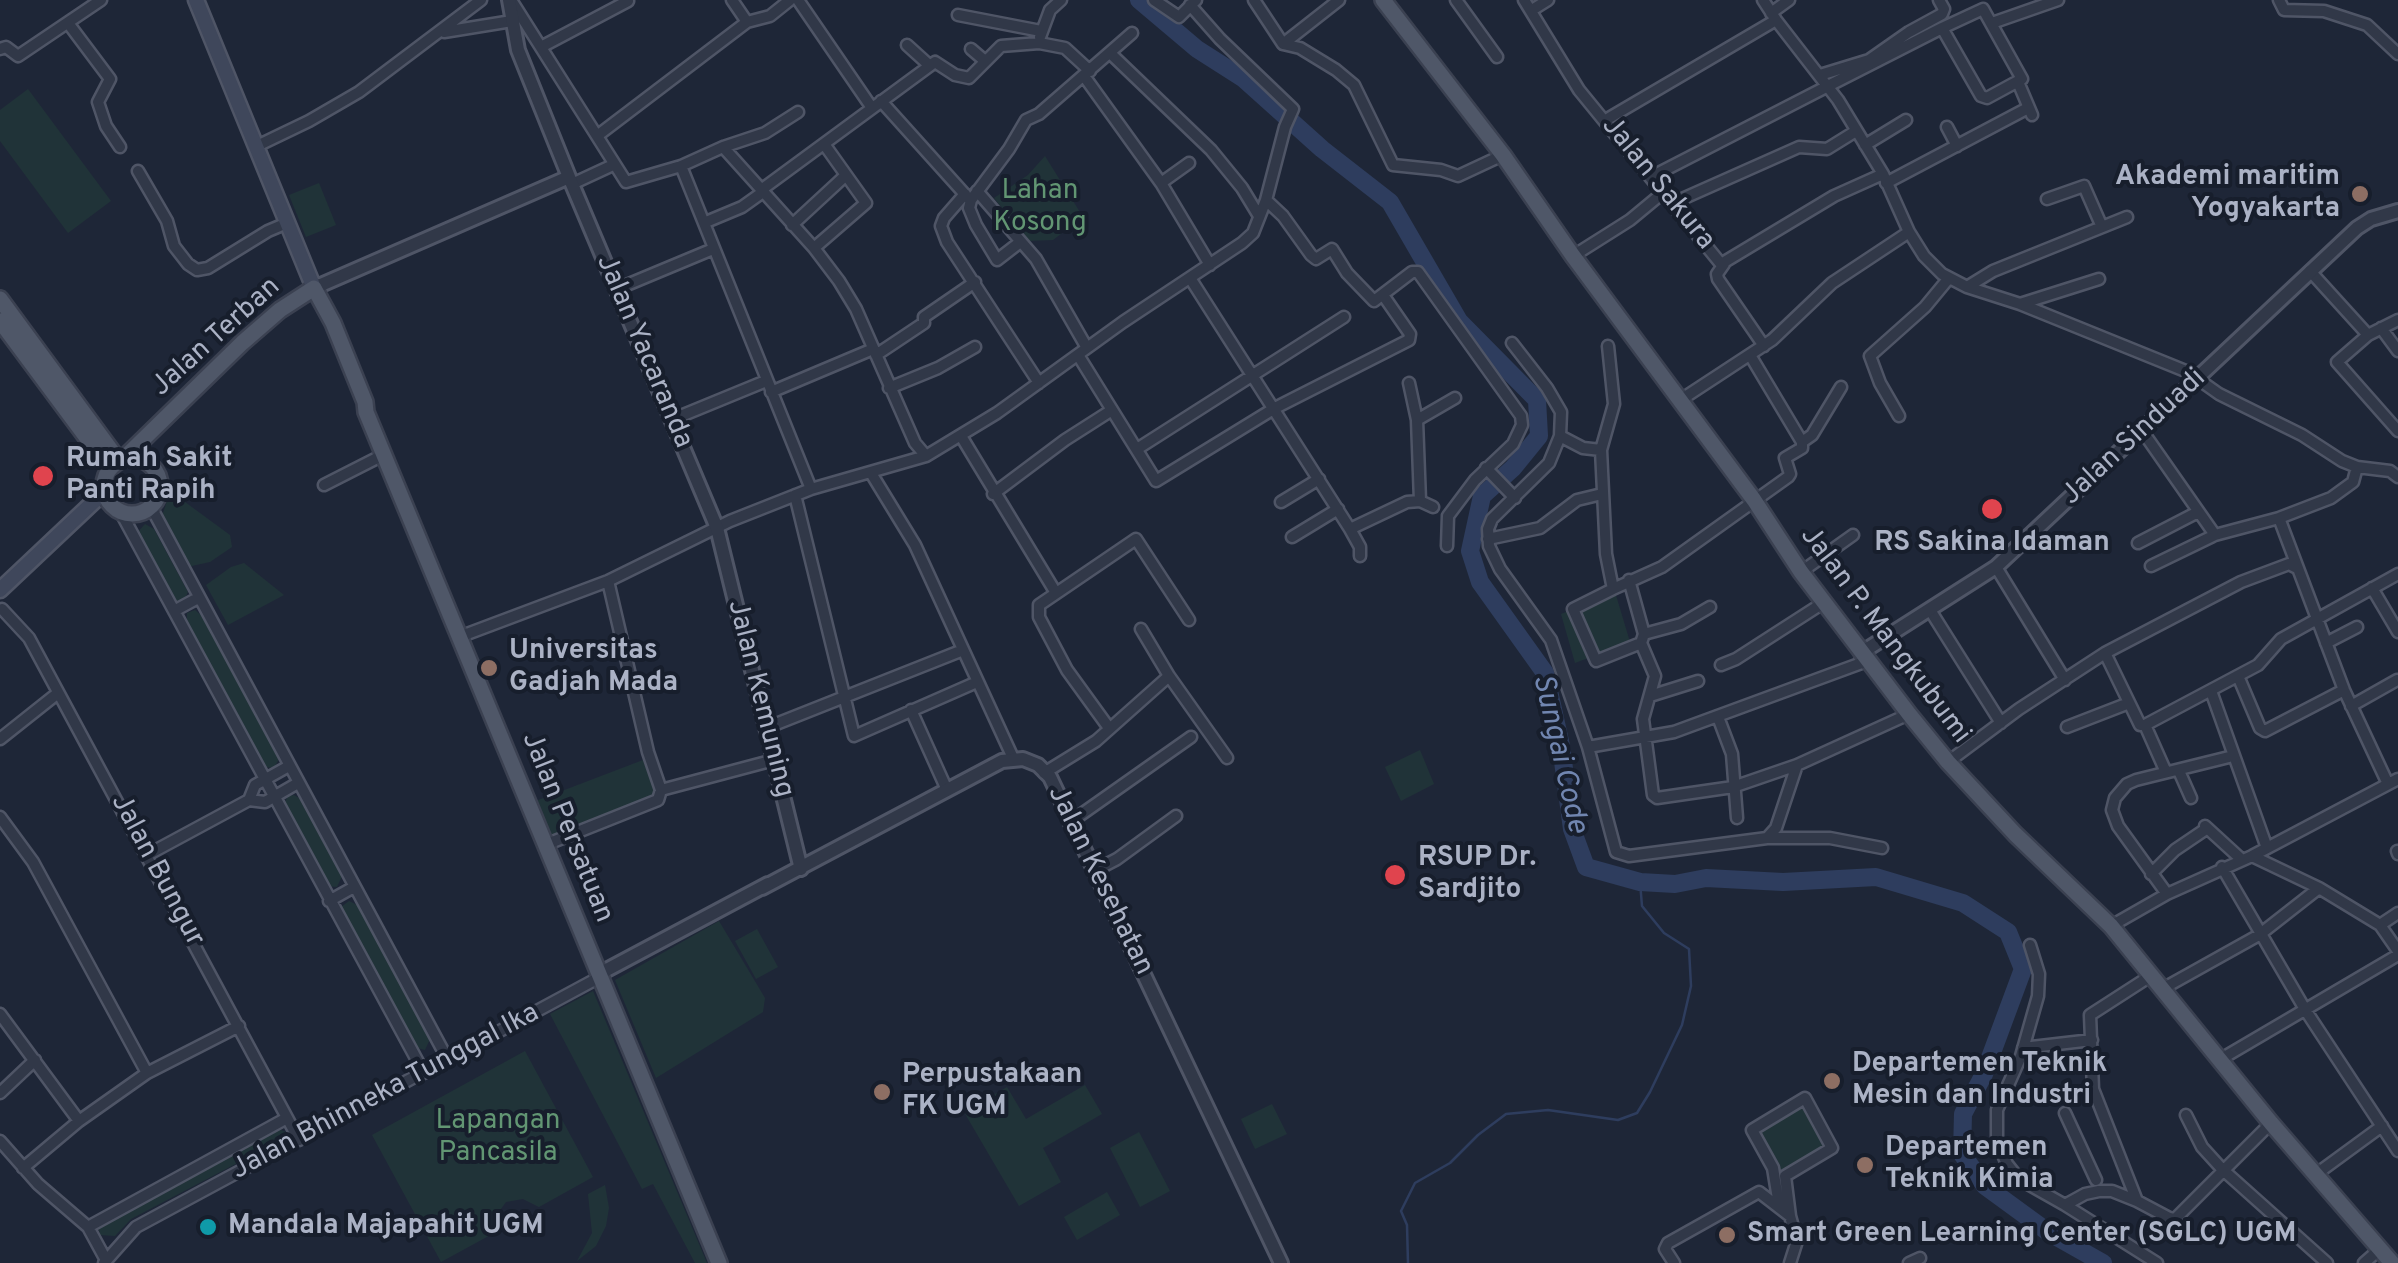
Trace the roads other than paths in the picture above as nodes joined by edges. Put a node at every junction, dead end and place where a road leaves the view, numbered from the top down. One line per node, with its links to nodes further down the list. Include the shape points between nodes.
1 (101, 0): 29 (street)
2 (196, 0): 59 (main road)
3 (480, 0): 32 (street)
4 (510, 0): 27 (street, Jalan Yacaranda); 37 (street)
5 (732, 0): 28 (street)
6 (790, 0): 28 (street, via 770,16)
7 (798, 0): 49 (street)
8 (1061, 0): 34 (street)
9 (1154, 0): 22 (street, via 1179,16)
10 (1254, 0): 35 (street)
11 (1340, 0): 35 (street)
12 (1456, 0): 42 (street)
13 (1524, 0): 24 (street, Jalan Sakura)
14 (1548, 0): 24 (street)
15 (1764, 0): 26 (street)
16 (1789, 0): 26 (street)
17 (1939, 0): 46 (street, via 1942,14 1869,60)
18 (2058, 0): 30 (street)
19 (2279, 0): 41 (street, via 2284,10 2324,10 2366,25)
20 (628, 1): 37 (street)
21 (1385, 1): 62 (main road, Jalan P. Mangkubumi)
22 (1193, 3): 76 (street, via 1293,109)
23 (1984, 4): 30 (street); 31 (street)
24 (1532, 10): 68 (street, Jalan Sakura, via 1579,90)
25 (958, 16): 34 (street)
26 (1773, 17): 46 (street); 51 (street)
27 (512, 21): 32 (street); 70 (street, Jalan Yacaranda)
28 (747, 22): 55 (street)
29 (68, 23): 38 (street, via 18,56); 58 (street, via 110,80 98,102)
30 (1992, 24): 47 (street, via 2022,76)
31 (1942, 28): 47 (street, via 1981,96); 48 (street)
32 (439, 32): 59 (street, via 359,92)
33 (1132, 34): 40 (street)
34 (1040, 37): 43 (street, via 1001,46); 45 (street, via 1066,48)
35 (1283, 44): 62 (street, via 1300,48 1354,85 1393,164 1458,176)
36 (908, 45): 44 (street)
37 (542, 48): 55 (street)
38 (0, 49)
39 (971, 49): 43 (street)
40 (1111, 54): 45 (street); 79 (street, via 1210,150)
41 (2398, 54)
42 (1497, 56)
43 (986, 61): 44 (street, via 969,78 935,62)
44 (928, 66): 49 (street)
45 (1087, 74): 71 (street); 74 (street, via 1026,120)
46 (1820, 75): 48 (street)
47 (2018, 82): 60 (street, Jalan Sakura, via 2030,111)
48 (1828, 86): 54 (street); 68 (street)
49 (876, 105): 56 (street); 74 (street)
50 (798, 112): 61 (street, via 765,133)
51 (1609, 118)
52 (1906, 120): 57 (street)
53 (1947, 127): 60 (street)
54 (1856, 131): 57 (street); 77 (street, via 1824,150 1799,146)
55 (597, 136): 64 (street)
56 (824, 144): 67 (street); 72 (street)
57 (1865, 144): 69 (street)
58 (120, 146)
59 (257, 146): 82 (main road)
60 (1956, 146): 69 (street, Jalan Sakura)
61 (723, 147): 65 (street); 72 (street)
62 (1503, 154): 89 (main road, Jalan P. Mangkubumi)
63 (1188, 163): 71 (street)
64 (613, 165): 65 (street, via 632,183); 70 (street)
65 (681, 166): 81 (street)
66 (138, 171): 82 (street, via 174,246 197,270)
67 (846, 176): 83 (street); 87 (street, via 866,203)
68 (1653, 176): 73 (street, Jalan Sakura)
69 (1884, 179): 85 (street); 90 (street, Jalan Sakura, via 1834,196)
70 (571, 180): 98 (street); 99 (street, Jalan Yacaranda)
71 (1161, 183): 91 (street)
72 (762, 191): 81 (street); 83 (street)
73 (1665, 192): 77 (street, Jalan Sakura); 89 (street)
74 (971, 195): 86 (street); 86 (street, via 976,226 997,260); 96 (street, via 942,226)
75 (2048, 199): 84 (street, via 2084,186)
76 (1266, 200): 79 (street); 100 (street, via 1311,256 1332,249 1374,301)
77 (1673, 202): 90 (street, Jalan Sakura)
78 (2398, 211): 92 (street, Jalan Sinduadi, via 2364,224)
79 (1259, 216): 91 (street, via 1253,232)
80 (2127, 217): 84 (street)
81 (706, 222): 88 (street)
82 (287, 223): 98 (main road)
83 (792, 225): 87 (street)
84 (2102, 228): 97 (street)
85 (1910, 232): 94 (street); 110 (street, via 1832,284)
86 (1019, 243): 114 (street, via 1036,259)
87 (814, 248): 113 (street, via 844,289)
88 (713, 249): 99 (street); 120 (street)
89 (1573, 256): 124 (main road, Jalan P. Mangkubumi)
90 (1724, 264): 110 (street, via 1718,279)
91 (1210, 265): 93 (street)
92 (2310, 271): 107 (street); 117 (street, Jalan Sinduadi)
93 (1190, 278): 114 (street); 116 (street)
94 (1949, 278): 97 (street); 127 (street, via 1870,356)
95 (2098, 278): 102 (street)
96 (975, 282): 113 (street); 119 (street)
97 (1968, 287): 102 (street)
98 (314, 288): 130 (main road, Jalan Terban, via 256,330); 139 (main road, Jalan Persatuan)
99 (616, 289): 128 (street, Jalan Yacaranda)
100 (1383, 295): 125 (street, via 1410,339); 146 (street, via 1418,272 1516,406 1519,433)
101 (0, 298): 143 (main road)
102 (2020, 304): 117 (street)
103 (1344, 317): 116 (street)
104 (0, 320): 143 (main road)
105 (2398, 320): 106 (street)
106 (2381, 328): 107 (street); 112 (street)
107 (2368, 335): 132 (street, via 2337,362)
108 (1512, 343): 134 (street, via 1561,412)
109 (1608, 346): 138 (street, via 1614,404)
110 (1764, 346): 115 (street)
111 (975, 347): 122 (street)
112 (2398, 351)
113 (874, 352): 120 (street); 122 (street)
114 (1082, 352): 119 (street); 126 (street)
115 (1750, 355): 124 (street); 135 (street)
116 (1253, 378): 125 (street); 137 (street)
117 (2200, 378): 131 (street, Jalan Sinduadi); 145 (street)
118 (1410, 382): 129 (street)
119 (1038, 383): 133 (street)
120 (769, 386): 128 (street); 151 (street)
121 (1841, 386): 135 (street)
122 (889, 388): 136 (street)
123 (1454, 398): 129 (street)
124 (1682, 399): 157 (main road, Jalan P. Mangkubumi)
125 (1275, 408): 137 (street, via 1156,481); 149 (street)
126 (1112, 410): 137 (street); 153 (street)
127 (1899, 416)
128 (671, 420): 166 (street, Jalan Yacaranda)
129 (1417, 420): 158 (street)
130 (155, 428): 143 (main road, Jalan Terban); 144 (main road, Jalan Terban)
131 (2143, 432): 164 (street); 175 (street, Jalan Sinduadi)
132 (2398, 432)
133 (961, 436): 140 (street); 153 (street)
134 (1560, 436): 138 (street); 156 (street, via 1548,463)
135 (1802, 442): 157 (street, via 1785,458 1790,474)
136 (914, 443): 140 (street); 142 (street)
137 (1137, 448)
138 (1601, 450): 154 (street)
139 (384, 455): 150 (street); 197 (main road, Jalan Persatuan)
140 (926, 456): 142 (street)
141 (2398, 459): 148 (street)
142 (904, 460): 147 (street)
143 (117, 463): 144 (main road); 152 (main road)
144 (150, 464): 160 (main road, via 160,483)
145 (2358, 467): 148 (street); 165 (street, via 2349,486 2331,498)
146 (1489, 470): 156 (street); 173 (street, via 1448,516)
147 (871, 472): 151 (street); 200 (street, via 915,544)
148 (2394, 474)
149 (1319, 479): 159 (street); 162 (street)
150 (324, 485)
151 (810, 489): 155 (street)
152 (104, 492): 163 (main road); 184 (main road)
153 (993, 494): 185 (street)
154 (1602, 494): 171 (street, via 1577,500 1540,528); 183 (street)
155 (795, 495): 166 (street); 214 (street)
156 (1513, 496): 171 (street, via 1492,519)
157 (1754, 500): 178 (main road, Jalan P. Mangkubumi); 180 (street, via 1662,567)
158 (1420, 501): 161 (street); 167 (street)
159 (1282, 502)
160 (150, 506): 163 (main road, via 135,514); 186 (street)
161 (1433, 507)
162 (1338, 509): 167 (street); 170 (street)
163 (120, 511): 191 (street)
164 (2198, 512): 169 (street); 172 (street)
165 (2280, 518): 169 (street); 177 (street)
166 (717, 528): 181 (street); 223 (street, Jalan Kemuning)
167 (1350, 529): 174 (street)
168 (1853, 535): 178 (street)
169 (2215, 535): 176 (street)
170 (1292, 537)
171 (1488, 539): 228 (street, via 1500,570 1551,640)
172 (2138, 544)
173 (1447, 546)
174 (1360, 556)
175 (1996, 566): 190 (street, Jalan Sinduadi); 206 (street)
176 (2152, 566)
177 (2296, 567): 192 (street); 201 (street, via 2241,582)
178 (1801, 572): 187 (main road, Jalan P. Mangkubumi)
179 (2398, 574): 182 (street)
180 (1629, 580): 183 (street); 198 (street)
181 (608, 581): 197 (street); 243 (street)
182 (2372, 588): 192 (street); 196 (street)
183 (1613, 589): 198 (street, via 1574,609 1596,661)
184 (0, 590)
185 (1056, 593): 193 (street, via 1136,539); 224 (street, via 1038,606 1039,617)
186 (198, 598): 191 (street); 235 (street)
187 (1823, 602): 202 (main road, Jalan P. Mangkubumi); 203 (street)
188 (1710, 607): 198 (street)
189 (2, 609): 212 (street, Jalan Bungur, via 29,638)
190 (1930, 610): 202 (street, Jalan Sinduadi); 220 (street)
191 (174, 611): 239 (street)
192 (2316, 618): 199 (street); 205 (street, via 2280,638 2258,665)
193 (1189, 620)
194 (2357, 626): 199 (street)
195 (1141, 630): 204 (street)
196 (2398, 632)
197 (459, 637): 253 (main road, Jalan Persatuan)
198 (1643, 638): 213 (street, via 1654,676)
199 (2326, 643): 210 (street)
200 (963, 650): 209 (street); 214 (street)
201 (2105, 653): 206 (street); 215 (street)
202 (1864, 657): 218 (main road, Jalan P. Mangkubumi); 219 (street)
203 (1720, 665)
204 (1168, 676): 224 (street); 231 (street)
205 (2238, 676): 210 (street, via 2265,731); 211 (street)
206 (2064, 680): 220 (street)
207 (2398, 680): 216 (street)
208 (1698, 681): 213 (street)
209 (978, 682): 217 (street); 230 (street)
210 (2344, 690): 216 (street)
211 (2212, 691): 221 (street); 256 (street)
212 (58, 693): 226 (street); 257 (street, Jalan Bungur)
213 (1650, 696): 227 (street)
214 (844, 698): 217 (street, via 854,736); 223 (street)
215 (2129, 703): 221 (street); 222 (street)
216 (2351, 706): 240 (street)
217 (911, 710): 244 (street)
218 (1909, 714): 233 (main road, Jalan P. Mangkubumi); 234 (street)
219 (1718, 717): 227 (street); 242 (street, via 1732,754)
220 (2001, 722): 233 (street)
221 (2145, 726): 236 (street)
222 (2067, 727)
223 (766, 728): 232 (street, Jalan Kemuning)
224 (1109, 728): 238 (street)
225 (1191, 737): 251 (street)
226 (0, 739)
227 (1646, 739): 228 (street); 242 (street, via 1658,798)
228 (1588, 747): 252 (street, via 1621,856)
229 (2229, 757): 237 (street)
230 (1012, 758): 238 (street, via 1033,762); 244 (street, Jalan Bhinneka Tunggal Ika)
231 (1227, 758)
232 (774, 760): 243 (street); 260 (street, Jalan Kemuning)
233 (1948, 762): 270 (main road, Jalan P. Mangkubumi)
234 (1797, 765): 242 (street); 252 (street)
235 (289, 766): 239 (street); 241 (street)
236 (2165, 770): 237 (street); 262 (street, via 2127,784 2113,803 2118,826)
237 (2179, 771): 246 (street)
238 (1044, 773): 251 (street, Jalan Kesehatan)
239 (264, 780): 245 (street); 247 (street)
240 (2393, 782): 256 (street)
241 (298, 784): 245 (street); 263 (street)
242 (1734, 787): 250 (street)
243 (661, 790): 253 (street, via 658,800)
244 (947, 790): 260 (street, Jalan Bhinneka Tunggal Ika)
245 (274, 797): 247 (street); 266 (street)
246 (2192, 798)
247 (249, 800): 257 (street)
248 (1, 816): 286 (street, via 33,862)
249 (1176, 816): 261 (street)
250 (1737, 818)
251 (1068, 823): 254 (street, Jalan Kesehatan)
252 (1768, 838): 255 (street, via 1830,838)
253 (546, 844): 275 (main road, Jalan Persatuan)
254 (1078, 844): 261 (street, Jalan Kesehatan); 268 (street, Jalan Kesehatan)
255 (1882, 848)
256 (2267, 848): 258 (street)
257 (147, 855): 279 (street, Jalan Bungur)
258 (2246, 858): 259 (street); 262 (street, via 2206,827); 264 (street)
259 (2222, 867): 265 (street); 271 (street)
260 (801, 868): 275 (street, Jalan Bhinneka Tunggal Ika)
261 (1094, 870): 268 (street, Jalan Kesehatan)
262 (2152, 874): 265 (street)
263 (354, 887): 266 (street); 282 (street)
264 (2318, 888): 269 (street); 271 (street)
265 (2167, 894): 270 (street)
266 (330, 900): 285 (street)
267 (2398, 913): 269 (street)
268 (1116, 922): 309 (street, Jalan Kesehatan)
269 (2380, 925): 273 (street)
270 (2111, 926): 274 (main road, Jalan P. Mangkubumi)
271 (2259, 935): 276 (street); 277 (street)
272 (2030, 945): 281 (street, via 2038,996)
273 (2398, 953): 277 (street)
274 (2152, 975): 276 (main road, Jalan P. Mangkubumi); 280 (street, via 2090,1015)
275 (600, 976): 282 (street, Jalan Bhinneka Tunggal Ika); 308 (main road, Jalan Persatuan)
276 (2164, 988): 283 (main road, Jalan P. Mangkubumi)
277 (2306, 1012): 283 (street); 293 (street)
278 (0, 1014): 284 (street)
279 (239, 1026): 286 (street); 290 (street, Jalan Bungur)
280 (2092, 1040): 281 (street); 301 (street, via 2093,1089)
281 (2023, 1048): 303 (street, via 1997,1110 1998,1141 2019,1179)
282 (447, 1058): 285 (street, Jalan Bhinneka Tunggal Ika)
283 (2222, 1059): 292 (main road, Jalan P. Mangkubumi)
284 (35, 1060): 287 (street); 291 (street)
285 (423, 1071): 294 (street, Jalan Bhinneka Tunggal Ika)
286 (147, 1073): 291 (street)
287 (0, 1093)
288 (2066, 1113): 300 (street)
289 (2186, 1115): 298 (street)
290 (287, 1118): 294 (street, Jalan Bungur); 305 (street)
291 (80, 1122): 297 (street)
292 (2271, 1123): 298 (street); 299 (main road, Jalan P. Mangkubumi)
293 (2382, 1126): 296 (street); 299 (street)
294 (298, 1139): 307 (street, Jalan Bhinneka Tunggal Ika, via 136,1227)
295 (0, 1141): 297 (street)
296 (2398, 1152)
297 (23, 1168): 305 (street)
298 (2222, 1169): 301 (street, via 2171,1219); 313 (street)
299 (2315, 1175): 306 (main road, Jalan P. Mangkubumi)
300 (2098, 1186): 301 (street); 303 (street)
301 (2138, 1201)
302 (1778, 1204): 304 (street); 304 (street, via 1773,1168 1752,1130 1806,1098 1832,1148 1785,1176); 310 (street, via 1759,1192 1684,1234 1666,1246)
303 (2065, 1206): 312 (street)
304 (1790, 1216): 311 (street, via 1797,1241)
305 (88, 1227): 307 (street)
306 (2380, 1249): 314 (street); 315 (main road, Jalan P. Mangkubumi)
307 (105, 1261)
308 (720, 1263)
309 (1277, 1263)
310 (1674, 1263)
311 (1790, 1263)
312 (2157, 1263)
313 (2327, 1263)
314 (2364, 1263)
315 (2392, 1263)

